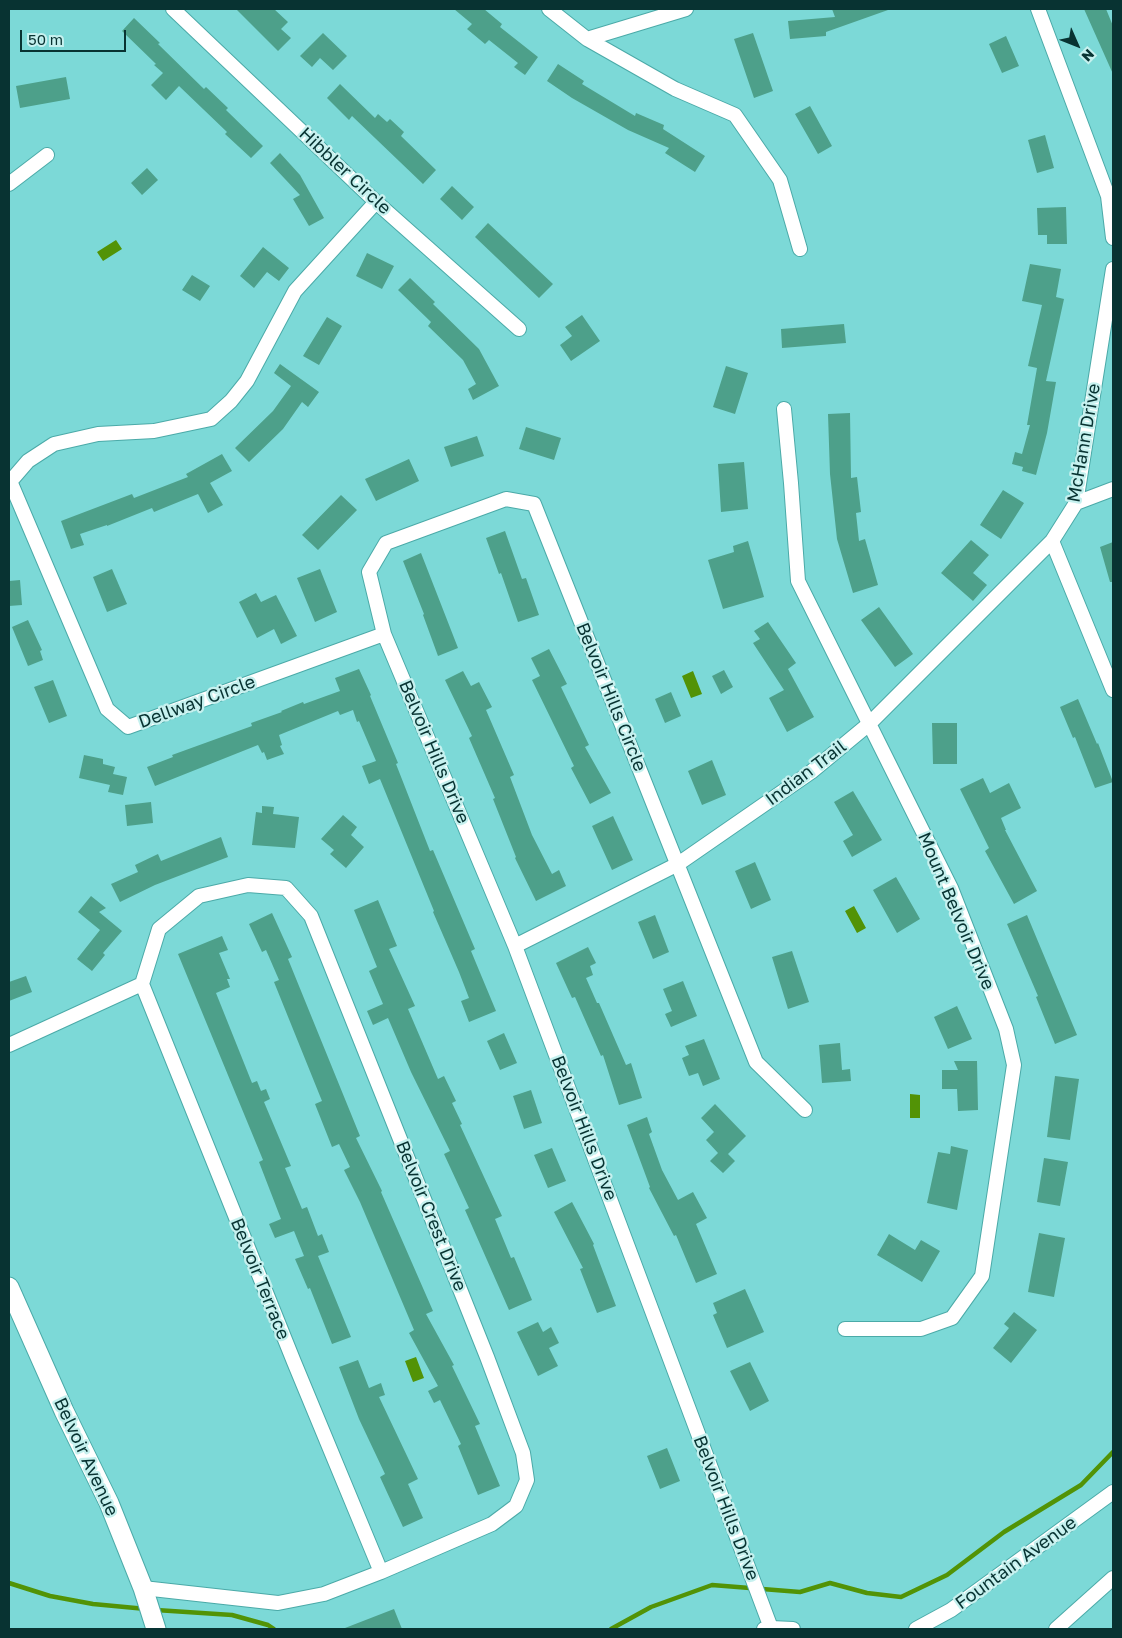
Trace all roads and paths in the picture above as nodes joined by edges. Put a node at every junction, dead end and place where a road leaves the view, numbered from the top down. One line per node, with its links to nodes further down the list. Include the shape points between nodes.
1 (174, 9): 8 (street, Hibbler Circle)
2 (549, 9): 5 (street)
3 (686, 9): 5 (street)
4 (1038, 9): 9 (street, via 1108,196)
5 (587, 39): 10 (street, via 675,89 735,115 780,180)
6 (47, 155): 7 (street)
7 (9, 184)
8 (376, 202): 12 (street, Hibbler Circle); 14 (street, via 295,291 247,381 212,419 154,431 98,434 54,444 28,461)
9 (1113, 238)
10 (800, 249)
11 (1113, 269): 16 (street, McHann Drive)
12 (520, 329)
13 (784, 409): 20 (street, Mount Belvoir Drive, via 798,582)
14 (9, 482): 18 (street, Dellway Circle, via 107,709 128,727)
15 (1113, 489): 16 (street)
16 (1076, 503): 17 (street, McHann Drive)
17 (1052, 541): 19 (street); 20 (street, Indian Trail)
18 (384, 634): 21 (street, Belvoir Hills Circle, via 369,572 386,543 506,499 534,504); 22 (street, Belvoir Hills Drive)
19 (1113, 690)
20 (869, 724): 21 (street, Indian Trail, via 811,772); 27 (street, Mount Belvoir Drive, via 951,888 1006,1029 1014,1065 982,1276 952,1318 921,1329)
21 (678, 864): 22 (street, Indian Trail); 25 (street, Belvoir Hills Circle, via 756,1062)
22 (515, 946): 32 (street, Belvoir Hills Drive)
23 (142, 984): 24 (street); 29 (street, Belvoir Terrace); 29 (street, Belvoir Crest Drive, via 159,929 199,896 248,885 286,888 312,916 514,1427 523,1453 527,1480 516,1506 492,1524)
24 (9, 1045)
25 (805, 1110)
26 (9, 1287): 31 (street, Belvoir Avenue, via 109,1503)
27 (845, 1330)
28 (1113, 1492): 35 (street, Fountain Avenue, via 951,1610)
29 (381, 1572): 31 (street, Belvoir Crest Drive, via 324,1594 278,1603)
30 (1113, 1578): 36 (street)
31 (143, 1588): 33 (street, Belvoir Avenue)
32 (767, 1628): 34 (street)
33 (156, 1629)
34 (793, 1629)
35 (916, 1629)
36 (1056, 1629)

